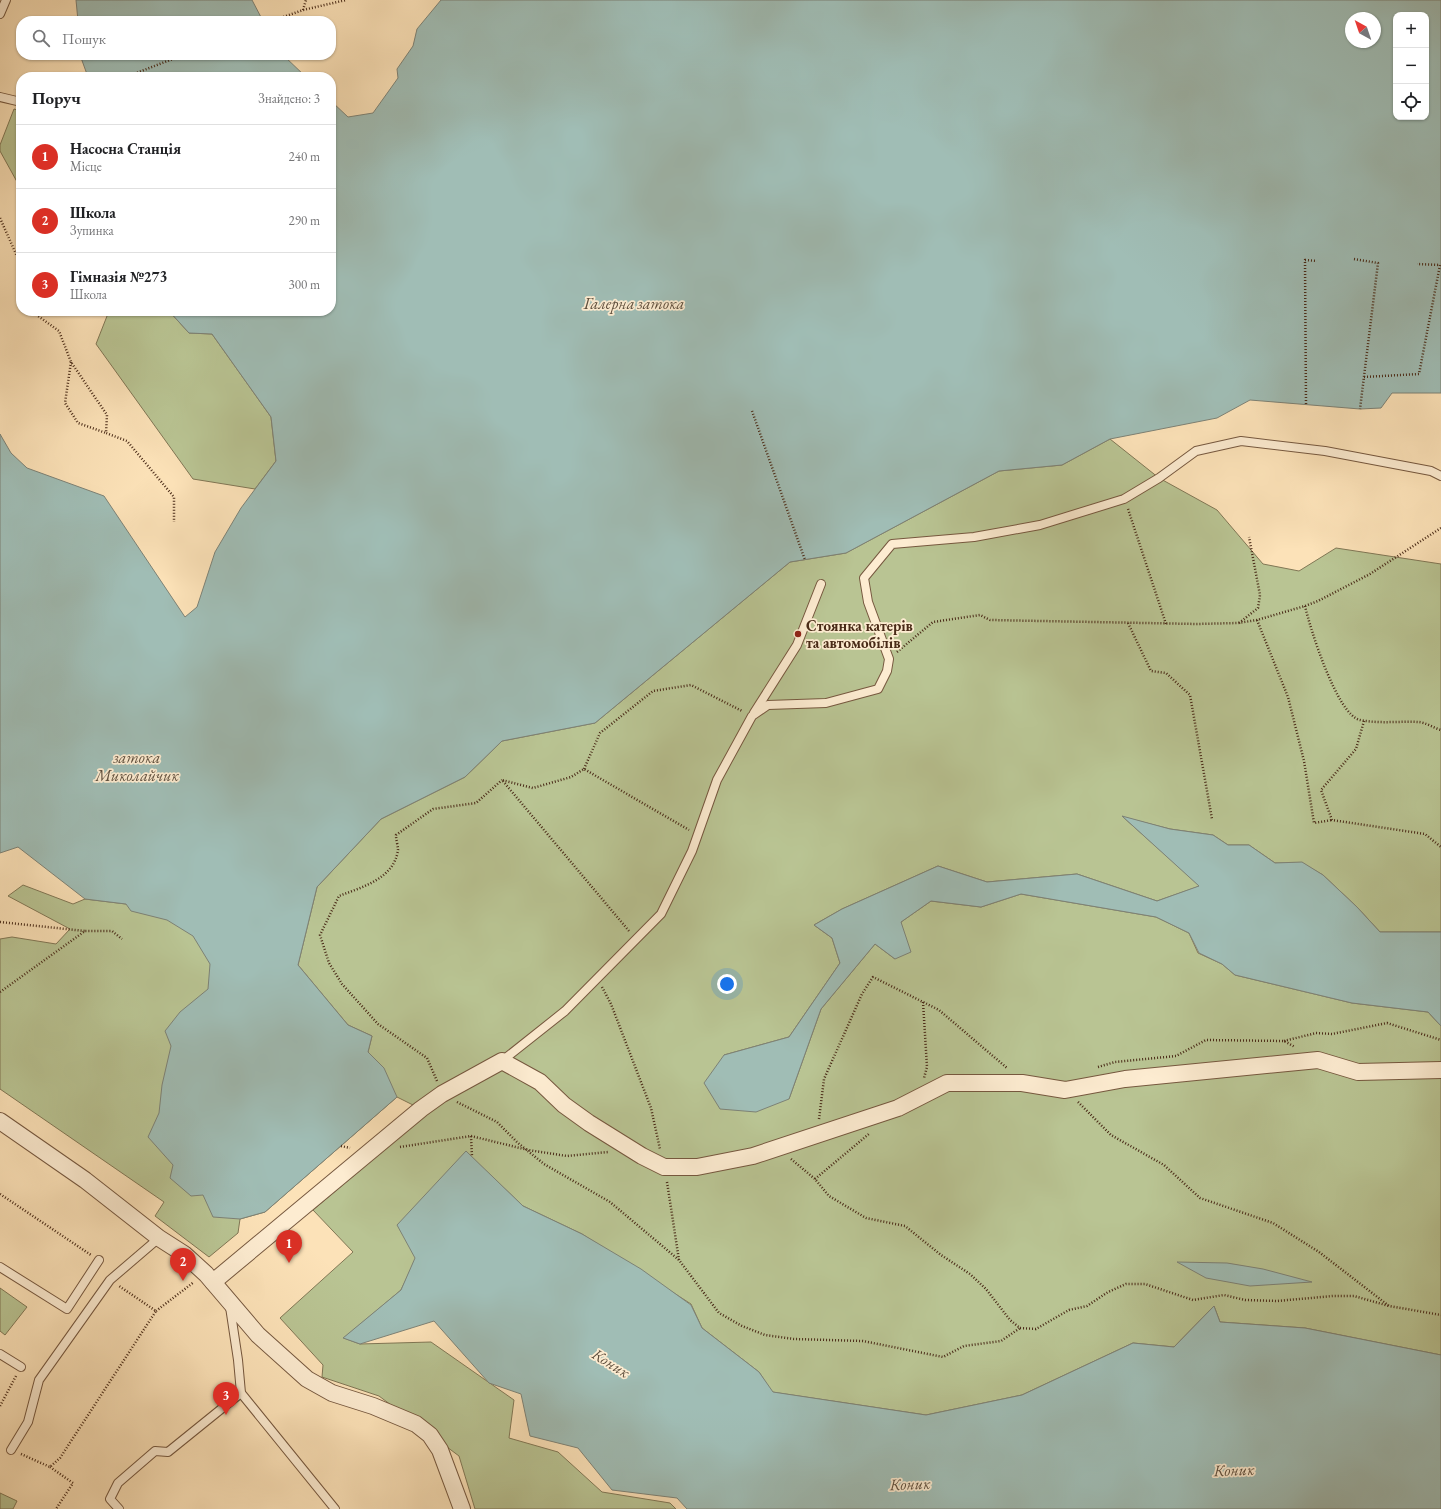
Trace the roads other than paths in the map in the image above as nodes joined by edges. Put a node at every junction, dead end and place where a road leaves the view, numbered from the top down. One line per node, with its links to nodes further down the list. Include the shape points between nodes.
1 (6, 0): 2 (lane)
2 (0, 14)
3 (0, 97): 4 (lane)
4 (16, 101)
5 (1441, 476): 7 (lane, via 1431,471 1325,451 1241,442 1196,451 1124,499 1040,525 974,537 892,544 864,578 868,602 888,659 887,671 878,689 826,704 768,706)
6 (821, 584): 7 (lane, via 797,644)
7 (752, 716): 8 (lane, via 717,780 692,851 661,914 565,1011)
8 (502, 1061): 9 (street, via 540,1082 564,1105 589,1123 664,1167 697,1167 753,1156 898,1108 946,1084 1022,1083 1065,1090 1125,1079 1318,1060 1358,1072); 14 (street, via 442,1094 421,1109)
9 (1441, 1070)
10 (0, 1121): 11 (street, via 85,1180)
11 (159, 1238): 14 (street, via 184,1254); 19 (lane, via 110,1280 39,1380 28,1422)
12 (99, 1260): 13 (lane, via 67,1309)
13 (0, 1267)
14 (213, 1282): 15 (street)
15 (230, 1302): 18 (lane); 22 (street, via 258,1335 307,1379 332,1394 373,1406 416,1424 430,1435 440,1450)
16 (0, 1354): 17 (lane)
17 (21, 1367)
18 (240, 1393): 20 (lane, via 168,1452 155,1451 118,1482 110,1499); 21 (lane)
19 (10, 1450)
20 (119, 1509)
21 (335, 1509)
22 (462, 1509)

